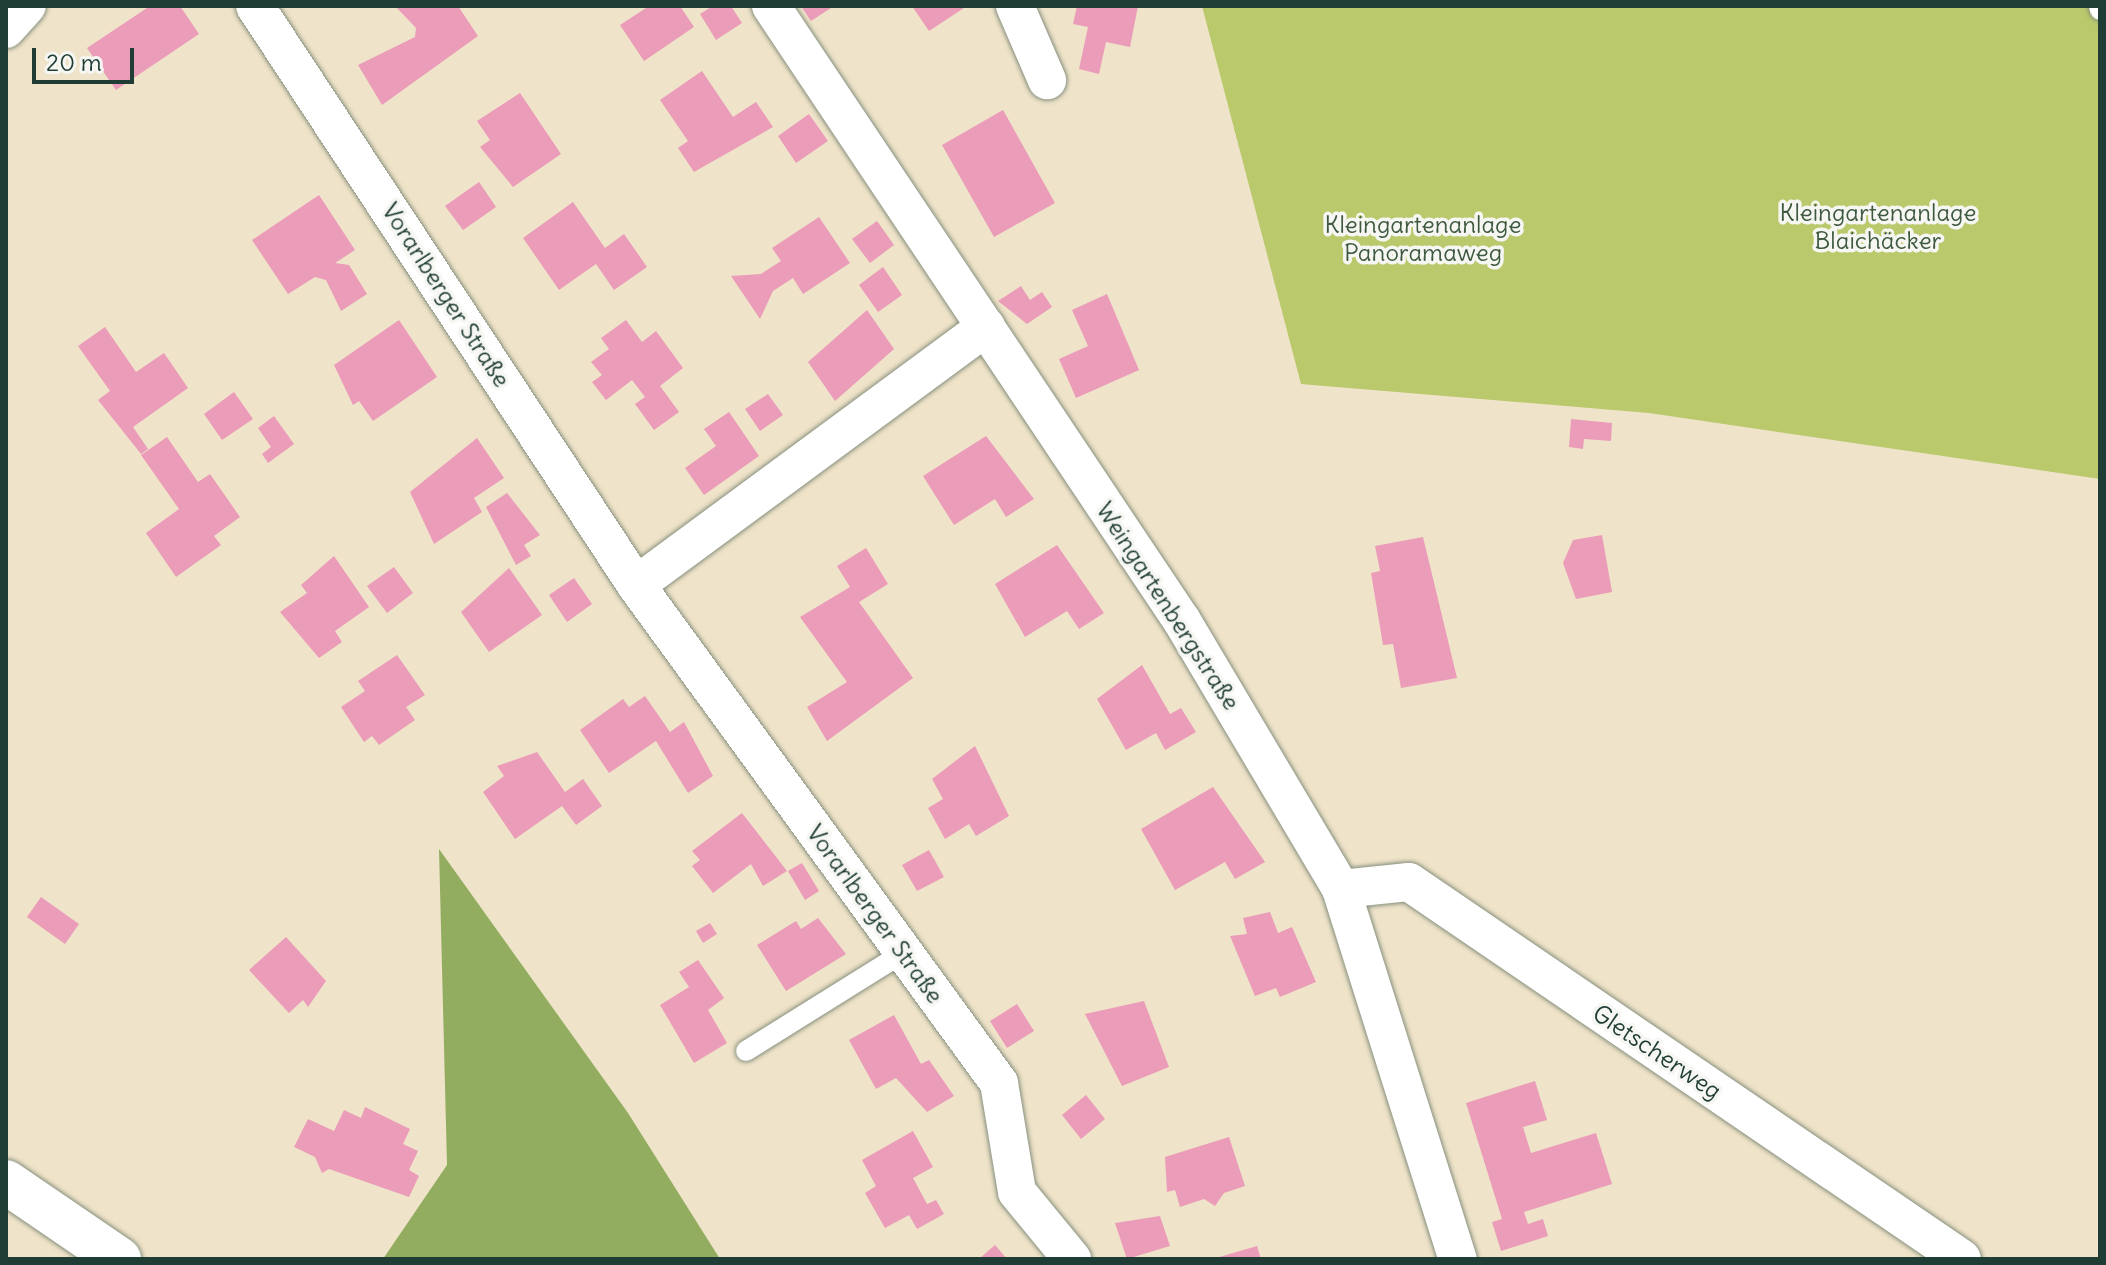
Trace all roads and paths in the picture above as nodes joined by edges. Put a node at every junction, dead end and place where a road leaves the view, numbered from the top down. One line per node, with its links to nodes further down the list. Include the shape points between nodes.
1 (27, 6): 5 (street)
2 (255, 6): 8 (street, Vorarlberger Straße)
3 (771, 6): 7 (street, Weingartenbergstraße)
4 (1015, 6): 6 (street)
5 (6, 29)
6 (1047, 80)
7 (986, 327): 8 (street); 9 (street, Weingartenbergstraße, via 1182,621)
8 (636, 585): 10 (street, Vorarlberger Straße)
9 (1341, 889): 15 (street, Weingartenbergstraße); 16 (street, Gletscherweg, via 1409,882)
10 (903, 953): 11 (lane); 14 (street, Vorarlberger Straße, via 999,1083 1017,1192)
11 (746, 1051)
12 (6, 1182): 13 (main road)
13 (119, 1259)
14 (1072, 1259)
15 (1458, 1259)
16 (1962, 1259)

